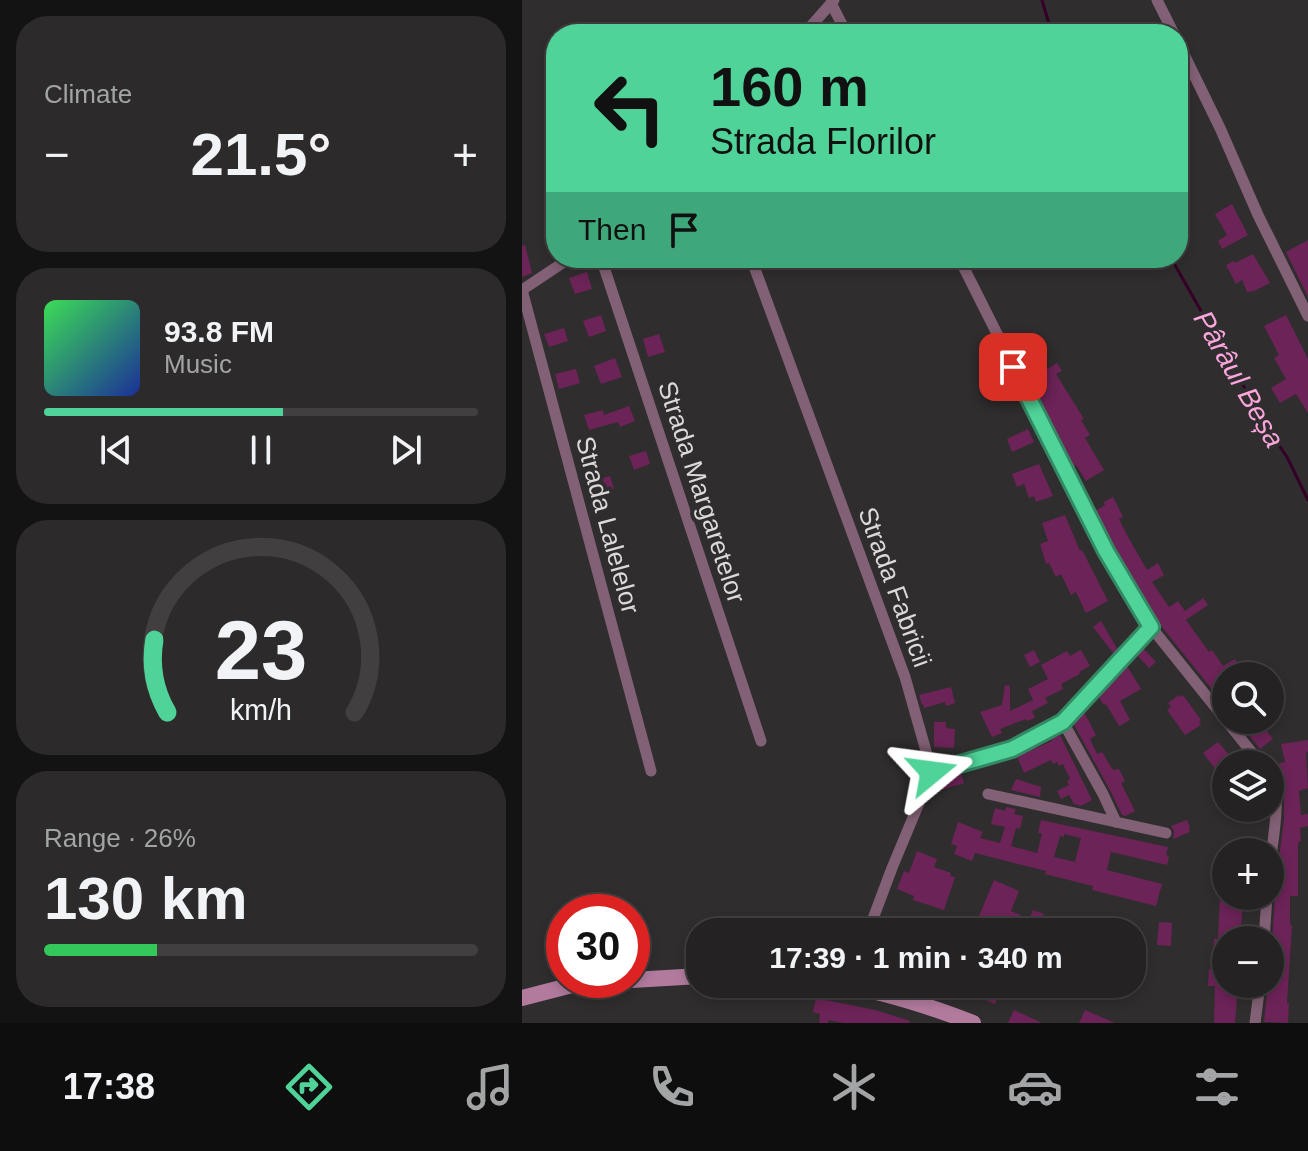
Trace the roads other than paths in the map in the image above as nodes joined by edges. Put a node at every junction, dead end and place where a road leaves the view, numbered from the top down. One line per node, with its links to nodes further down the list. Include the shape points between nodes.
1 (1157, 0): 5 (street)
2 (832, 1): 3 (street); 4 (street)
3 (812, 24)
4 (842, 24)
5 (1169, 24)
6 (1188, 62): 12 (street)
7 (555, 268): 11 (street)
8 (604, 268): 15 (street, Strada Margaretelor)
9 (755, 268): 18 (street, Strada Fabricii, via 905,677)
10 (964, 268): 13 (street, via 1106,551)
11 (522, 290): 17 (street, Strada Lalelelor)
12 (1308, 316)
13 (1151, 627): 14 (street); 16 (street)
14 (1063, 722): 18 (street, via 1012,749); 20 (street)
15 (761, 741)
16 (1250, 750)
17 (651, 771)
18 (932, 772): 22 (street)
19 (988, 794): 20 (street)
20 (1116, 822): 21 (street)
21 (1166, 833)
22 (873, 918)
23 (686, 977): 24 (main road)
24 (650, 979)
25 (546, 992): 26 (main road)
26 (522, 998)
27 (898, 998): 29 (main road)
28 (1258, 998): 30 (street)
29 (973, 1023)
30 (1255, 1023)

